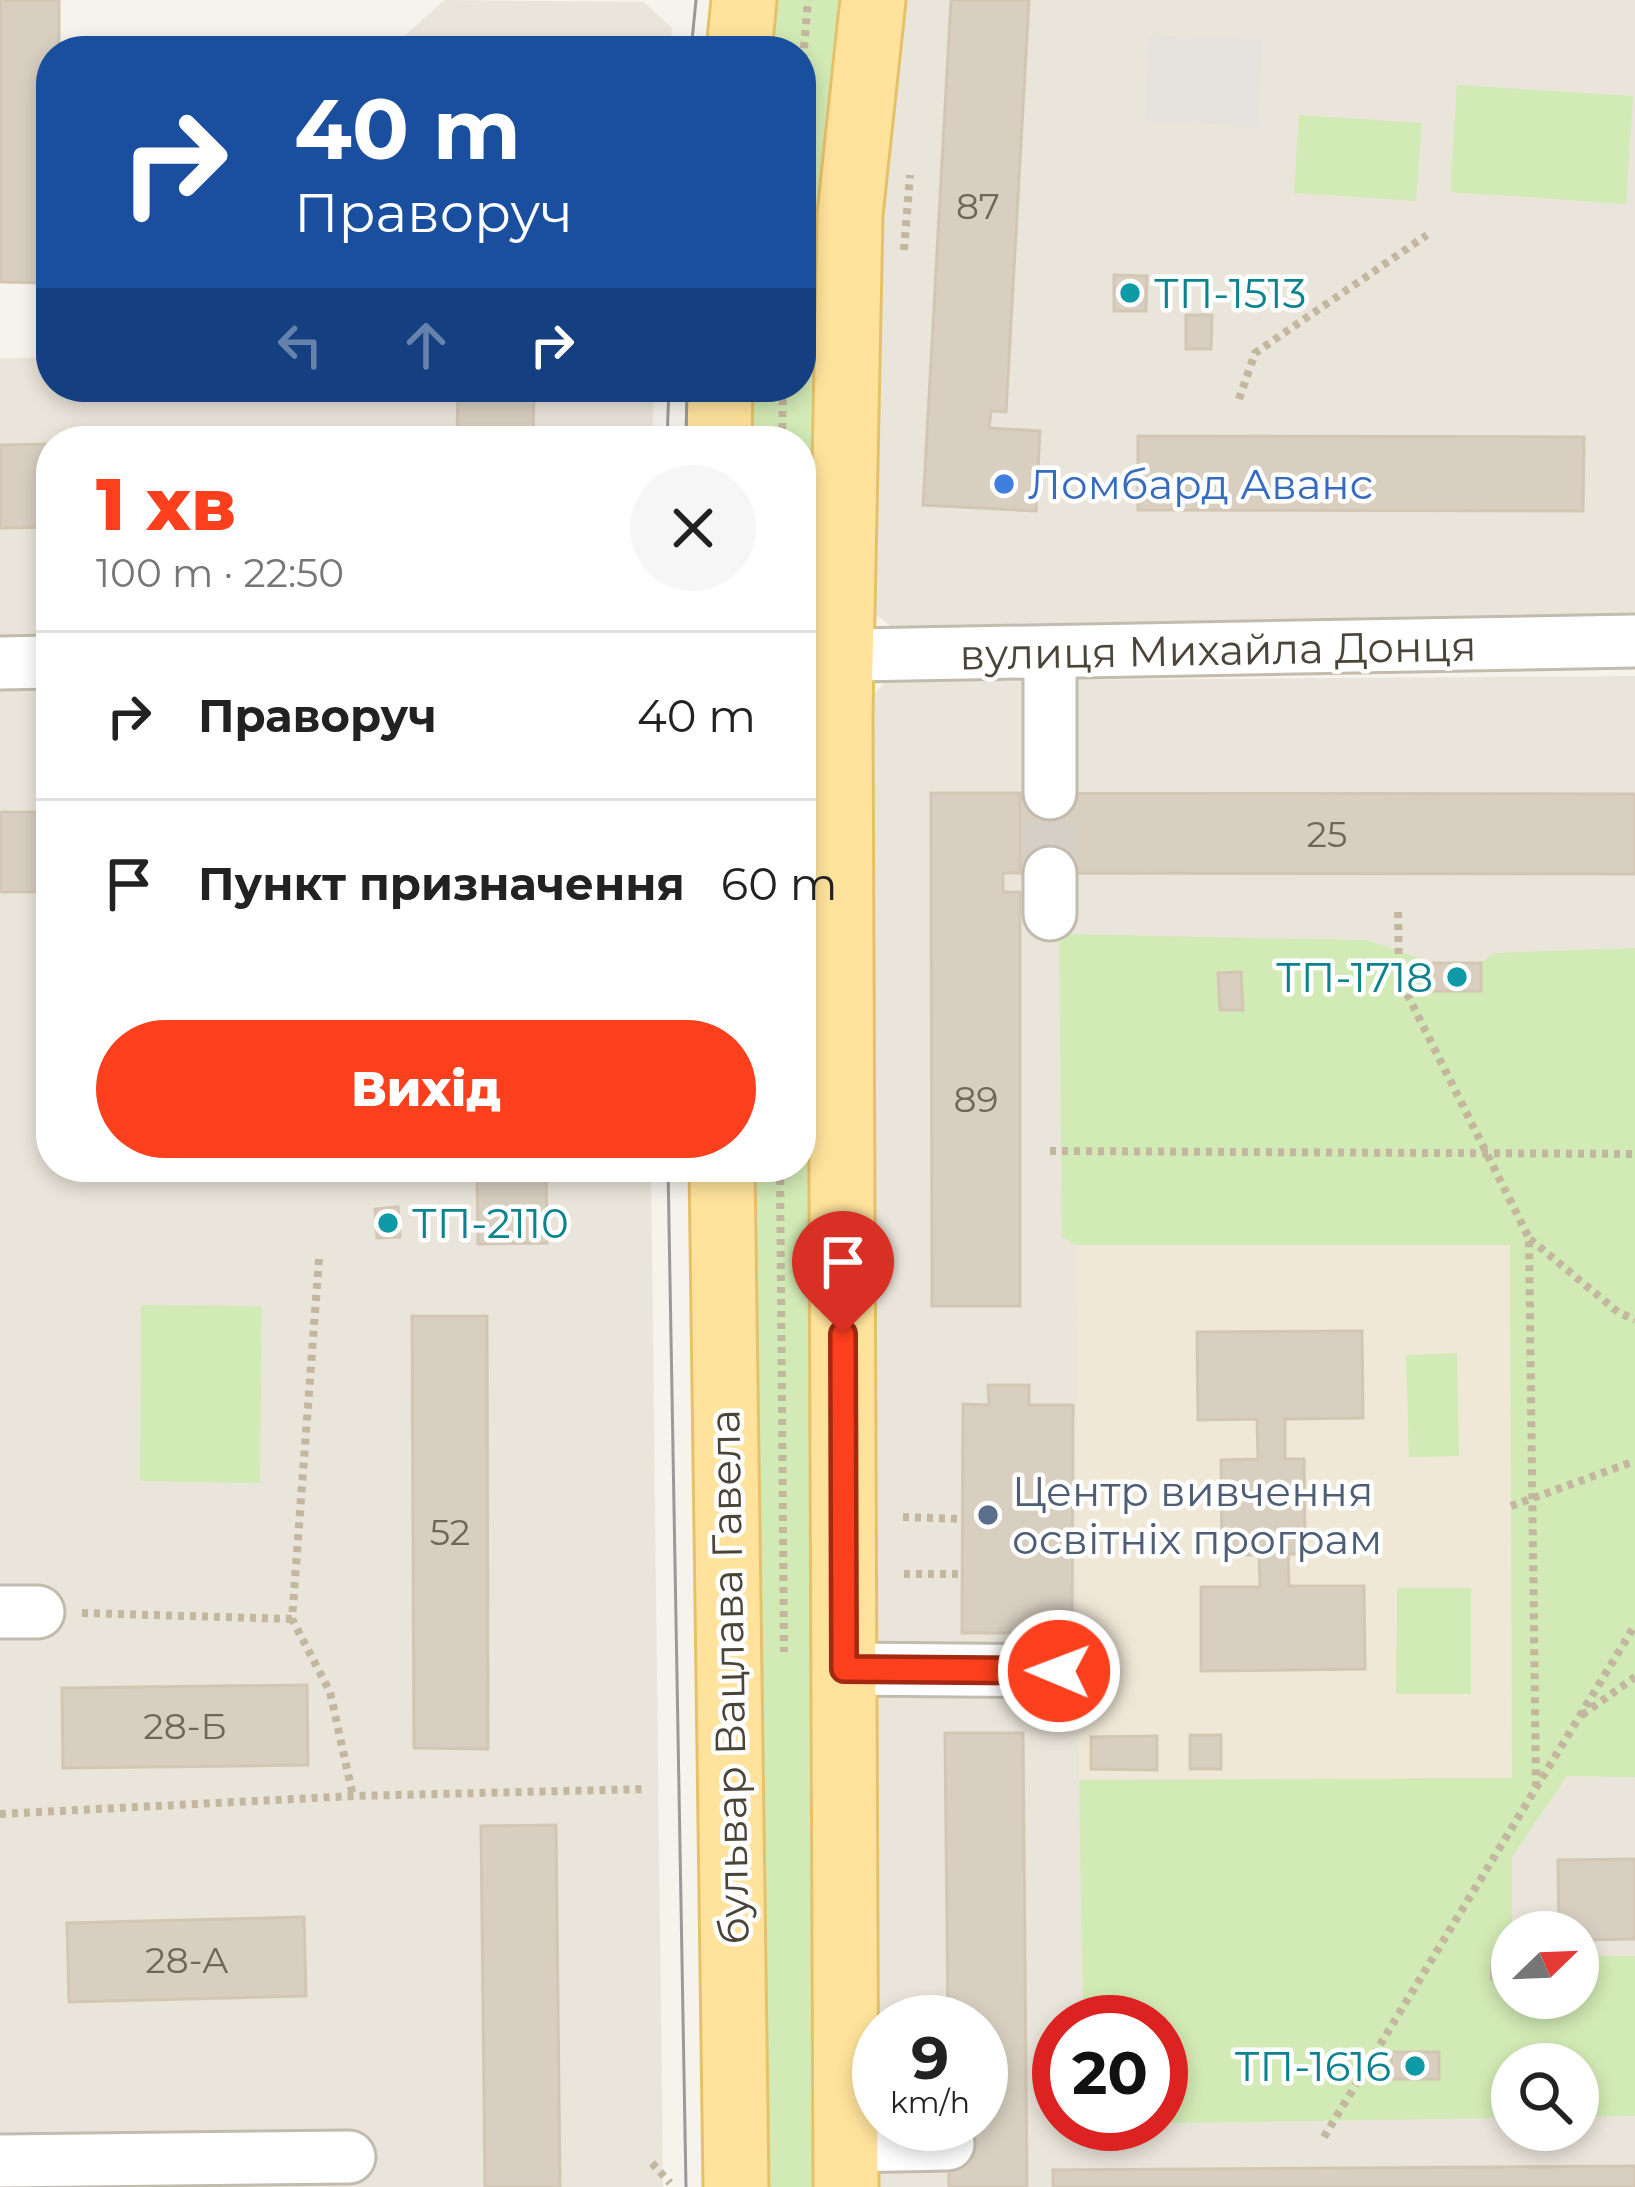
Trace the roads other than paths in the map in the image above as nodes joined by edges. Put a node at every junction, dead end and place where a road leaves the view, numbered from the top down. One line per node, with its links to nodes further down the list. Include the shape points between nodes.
1 (744, 0): 3 (main road)
2 (873, 0): 6 (main road, via 850,214)
3 (740, 36)
4 (1635, 641): 5 (street, вулиця Михайла Донця)
5 (1049, 654): 6 (street, вулиця Михайла Донця); 9 (street)
6 (821, 657): 11 (main road)
7 (36, 662): 8 (street)
8 (0, 663)
9 (1050, 793)
10 (722, 1182): 17 (main road, бульвар Вацлава Гавела)
11 (844, 1669): 12 (street); 16 (main road)
12 (1059, 1671)
13 (917, 2151): 16 (street)
14 (349, 2157): 15 (street)
15 (0, 2161)
16 (846, 2167)
17 (736, 2187)

